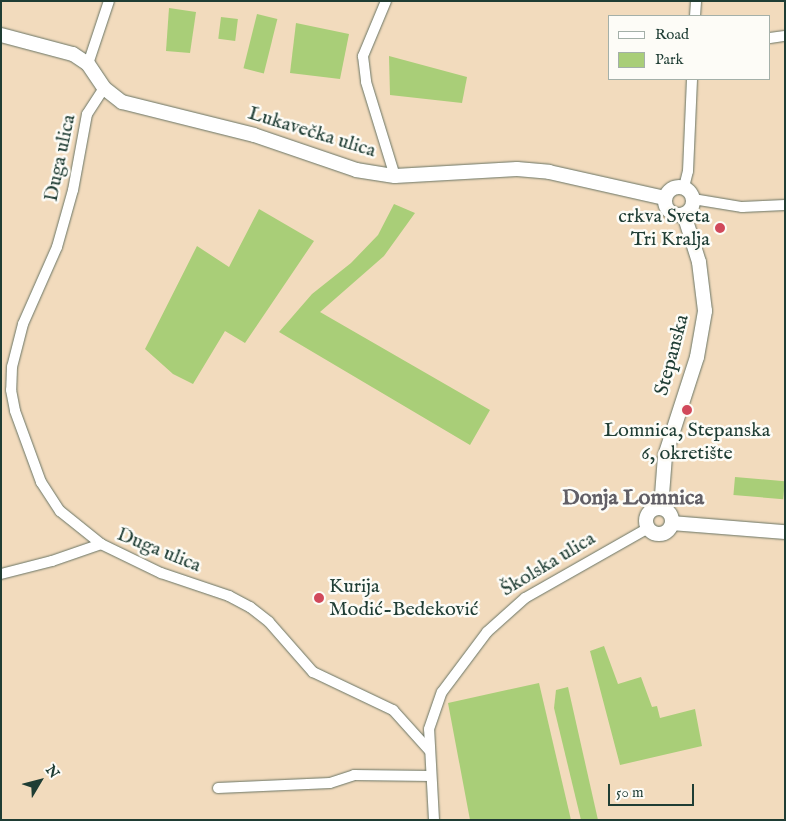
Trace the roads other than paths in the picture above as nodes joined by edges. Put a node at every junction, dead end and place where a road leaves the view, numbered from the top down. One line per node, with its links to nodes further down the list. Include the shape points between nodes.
1 (109, 1): 8 (street)
2 (386, 1): 11 (street, via 364,56 366,82)
3 (696, 1): 4 (street)
4 (695, 15)
5 (1, 35): 8 (street, Lukavečka ulica, via 73,54)
6 (785, 36): 7 (street)
7 (771, 38)
8 (88, 64): 10 (street, Lukavečka ulica)
9 (692, 80): 12 (street)
10 (104, 88): 11 (street, Lukavečka ulica, via 122,102 254,135 341,166); 20 (street, Duga ulica, via 87,114 73,190 57,247 15,345 10,390 28,453 41,482 60,511)
11 (395, 176): 13 (street, Lukavečka ulica, via 517,169 549,172)
12 (689, 193): 13 (street, via 670,189); 14 (street, via 742,207); 15 (street, via 691,208)
13 (664, 198): 15 (street, via 670,212)
14 (785, 205)
15 (684, 214): 16 (street, Stepanska, via 699,262 705,311 697,357 667,448)
16 (660, 508): 17 (street, via 668,511); 18 (street, via 648,514)
17 (672, 523): 18 (street, via 668,531 660,534); 19 (street)
18 (648, 528): 22 (street, Školska ulica, via 536,591 487,632 436,703 429,729)
19 (785, 532)
20 (101, 544): 21 (street, via 52,562); 22 (street, Duga ulica, via 153,570 229,596 250,607 269,622 313,672 393,710)
21 (1, 574)
22 (430, 750): 23 (street)
23 (431, 776): 24 (street, via 354,775 330,783); 25 (street)
24 (218, 788)
25 (434, 820)

